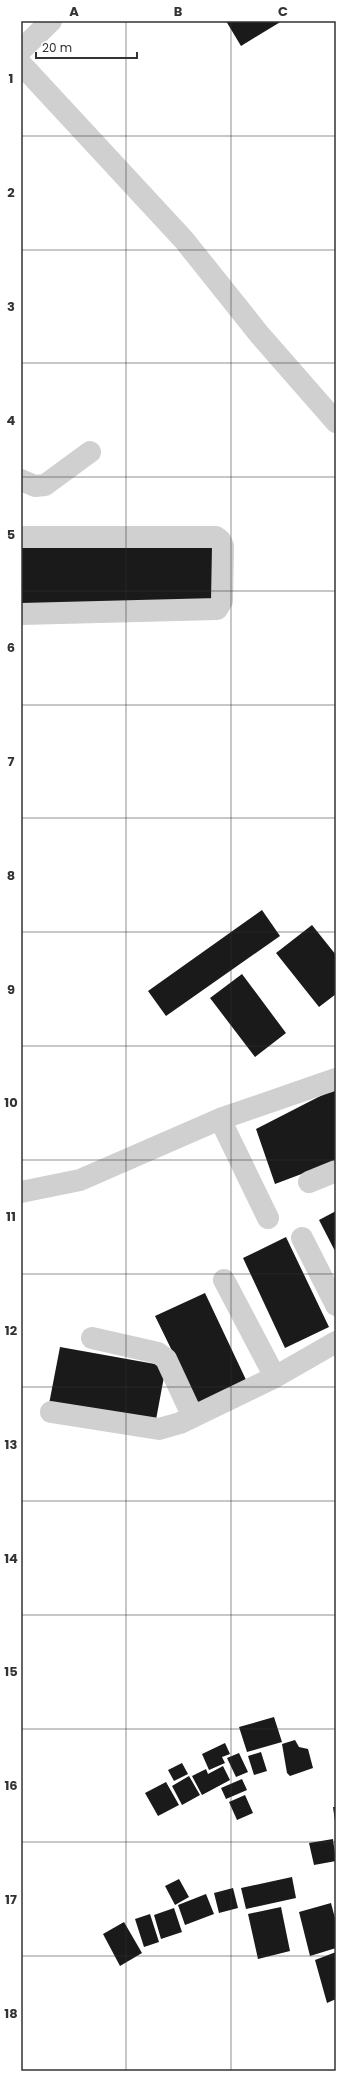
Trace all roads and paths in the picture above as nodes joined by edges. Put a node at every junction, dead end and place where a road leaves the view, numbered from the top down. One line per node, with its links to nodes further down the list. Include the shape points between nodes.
1 (51, 21): 2 (street)
2 (21, 50)
3 (21, 64): 4 (street, via 184,240 259,334)
4 (336, 422)
5 (90, 452): 6 (street, via 45,485 35,486)
6 (21, 480)
7 (21, 537): 8 (street, via 216,536 223,546 222,601 218,609)
8 (21, 614)
9 (336, 1079): 10 (street)
10 (220, 1119): 13 (street, via 80,1180); 14 (street)
11 (336, 1171): 12 (street)
12 (309, 1182)
13 (21, 1192)
14 (268, 1218)
15 (302, 1238): 17 (street)
16 (224, 1280): 20 (street)
17 (336, 1304)
18 (92, 1338): 22 (street, via 158,1353 166,1359)
19 (336, 1342): 20 (street)
20 (275, 1377): 22 (street)
21 (51, 1412): 22 (street, via 149,1429 166,1427)
22 (193, 1417)

